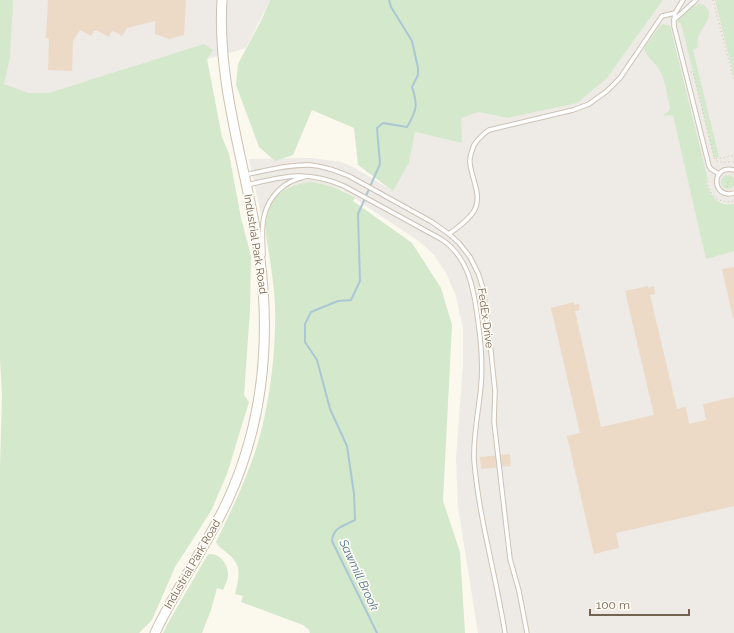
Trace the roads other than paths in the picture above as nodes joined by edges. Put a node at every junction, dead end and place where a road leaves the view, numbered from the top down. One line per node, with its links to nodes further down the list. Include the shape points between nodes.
1 (222, 0): 8 (street, Industrial Park Road, via 223,64)
2 (683, 0): 4 (lane)
3 (696, 0): 5 (lane)
4 (676, 13): 5 (lane); 12 (lane, via 662,16 620,78 589,104 483,133 471,152 470,162 477,202 464,222)
5 (674, 20): 7 (lane, via 709,166)
6 (734, 170): 7 (lane, via 726,169)
7 (719, 174): 11 (lane, via 716,182 719,190 727,194)
8 (244, 176): 10 (street, Industrial Park Road); 12 (lane, FedEx Drive, via 282,167 310,165 336,171 432,222)
9 (309, 176): 10 (lane, FedEx Drive, via 284,177); 13 (lane, via 282,186 267,207 262,228); 15 (lane, FedEx Drive, via 332,181 447,243 463,263 472,283 482,348 474,460 486,541)
10 (246, 185): 13 (street, Industrial Park Road, via 257,237)
11 (734, 193)
12 (449, 234): 16 (lane, FedEx Drive, via 470,258 483,288 495,391 494,422 510,559)
13 (265, 296): 14 (street, Industrial Park Road, via 265,354 249,444 227,502 175,592)
14 (155, 633)
15 (505, 633)
16 (527, 633)

